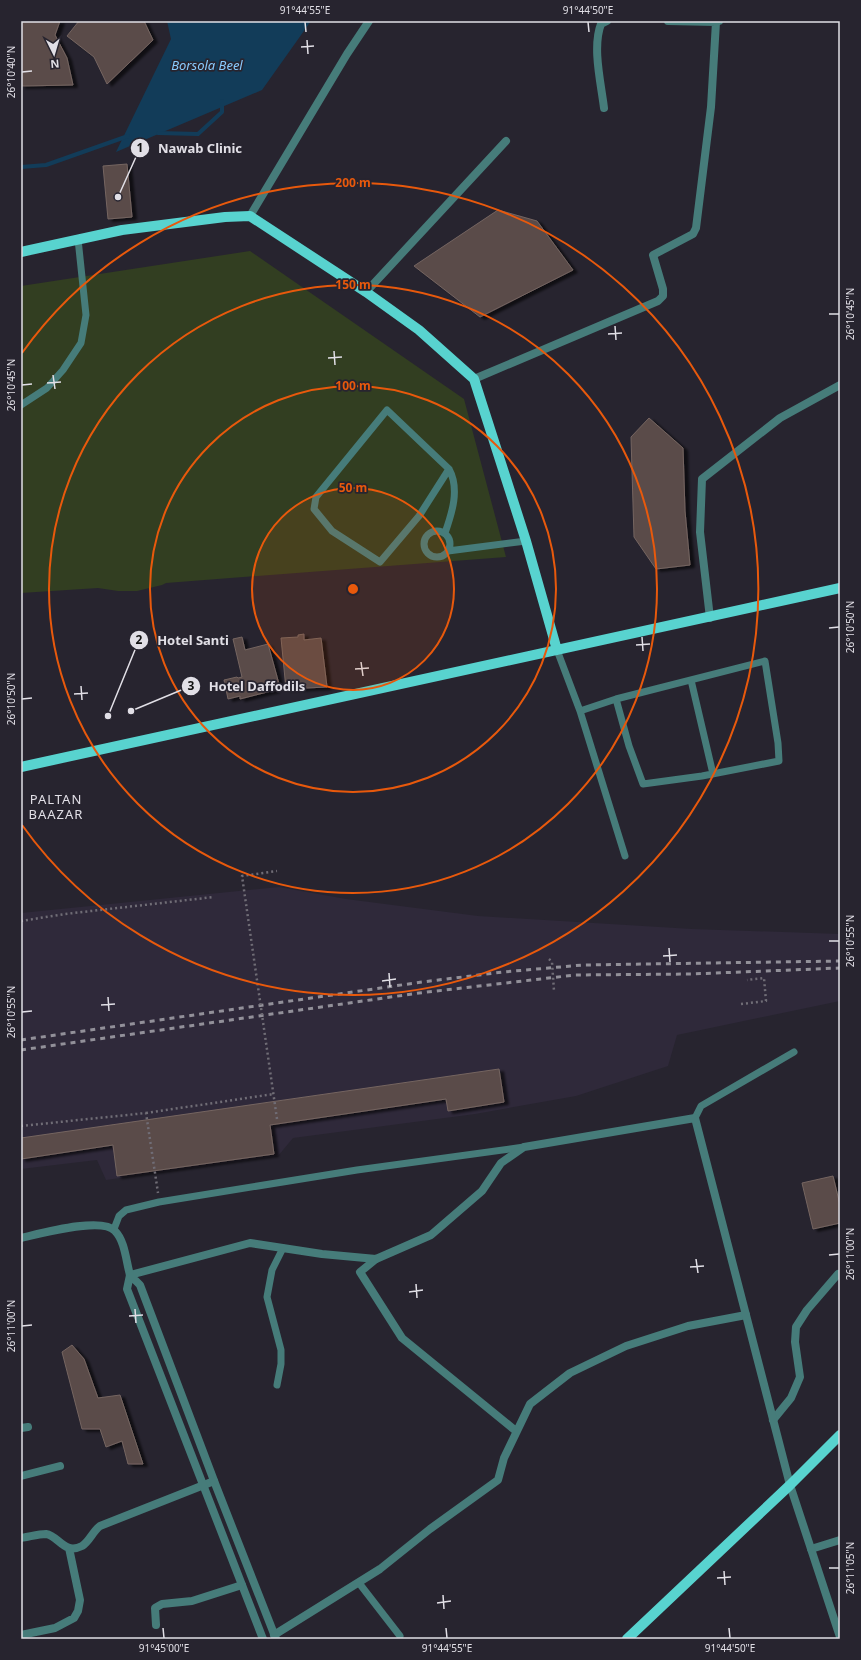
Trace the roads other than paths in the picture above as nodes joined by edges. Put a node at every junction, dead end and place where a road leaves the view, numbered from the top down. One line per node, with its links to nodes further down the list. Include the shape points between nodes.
1 (369, 21): 7 (street)
2 (607, 21): 5 (street, via 601,24 598,32 597,53)
3 (668, 21): 4 (street)
4 (717, 21): 11 (street, via 711,107 696,228 693,234 653,255 664,289 663,296 658,301)
5 (604, 108)
6 (506, 141): 10 (street)
7 (250, 216): 8 (main road, via 122,230); 10 (main road)
8 (78, 239): 9 (main road); 13 (lane, via 86,315 81,342 63,370 47,388)
9 (21, 252)
10 (366, 292): 11 (main road, via 420,330)
11 (474, 379): 16 (main road)
12 (840, 385): 19 (street, via 780,418 702,479 700,532)
13 (21, 405)
14 (449, 469): 14 (lane, via 387,410 316,497 314,510 332,531 380,562 419,516); 15 (lane, via 454,479 453,510)
15 (445, 534): 17 (lane, via 450,542); 17 (lane, via 435,531 431,533 425,540 425,545 426,550 434,556)
16 (526, 541): 17 (lane); 20 (main road)
17 (448, 551)
18 (840, 588): 19 (main road)
19 (710, 618): 20 (main road)
20 (557, 650): 23 (lane); 24 (main road)
21 (691, 680): 22 (lane); 25 (lane); 25 (lane, via 765,661 779,761)
22 (616, 699): 23 (lane); 25 (lane, via 643,784)
23 (580, 710): 26 (lane)
24 (21, 767)
25 (713, 774)
26 (625, 856)
27 (794, 1052): 28 (lane, via 701,1106)
28 (695, 1118): 29 (street); 36 (street)
29 (524, 1147): 30 (lane, via 357,1170 159,1202 126,1210 119,1216); 33 (street, via 500,1163 482,1191 431,1235)
30 (114, 1229): 31 (street, via 80,1225); 35 (street, via 120,1237)
31 (21, 1238)
32 (284, 1248): 33 (street); 35 (street, via 250,1242); 37 (lane, via 272,1270 267,1297 281,1350)
33 (376, 1259): 39 (street, via 360,1272 402,1338)
34 (838, 1274): 38 (street, via 796,1327 794,1342 800,1377 791,1398)
35 (130, 1275): 43 (street, via 140,1285); 44 (street, via 127,1289)
36 (746, 1315): 38 (street); 39 (street, via 688,1326 626,1346 570,1372 530,1404)
37 (277, 1385)
38 (773, 1420): 45 (street)
39 (516, 1431): 50 (street, via 498,1480)
40 (840, 1435): 45 (main road)
41 (60, 1466): 42 (street)
42 (21, 1476)
43 (214, 1481): 44 (street); 55 (street)
44 (203, 1485): 48 (street, via 100,1526 81,1546); 51 (street)
45 (790, 1486): 49 (street); 58 (main road)
46 (21, 1538): 48 (street, via 46,1534)
47 (840, 1540): 49 (street)
48 (69, 1548): 53 (street, via 80,1600 78,1611 74,1618 55,1628)
49 (811, 1549): 56 (street)
50 (359, 1583): 54 (lane); 55 (street)
51 (242, 1585): 52 (street, via 192,1601 162,1604 155,1608); 57 (street)
52 (156, 1625)
53 (21, 1635)
54 (400, 1636)
55 (275, 1637)
56 (840, 1637)
57 (262, 1639)
58 (627, 1639)

